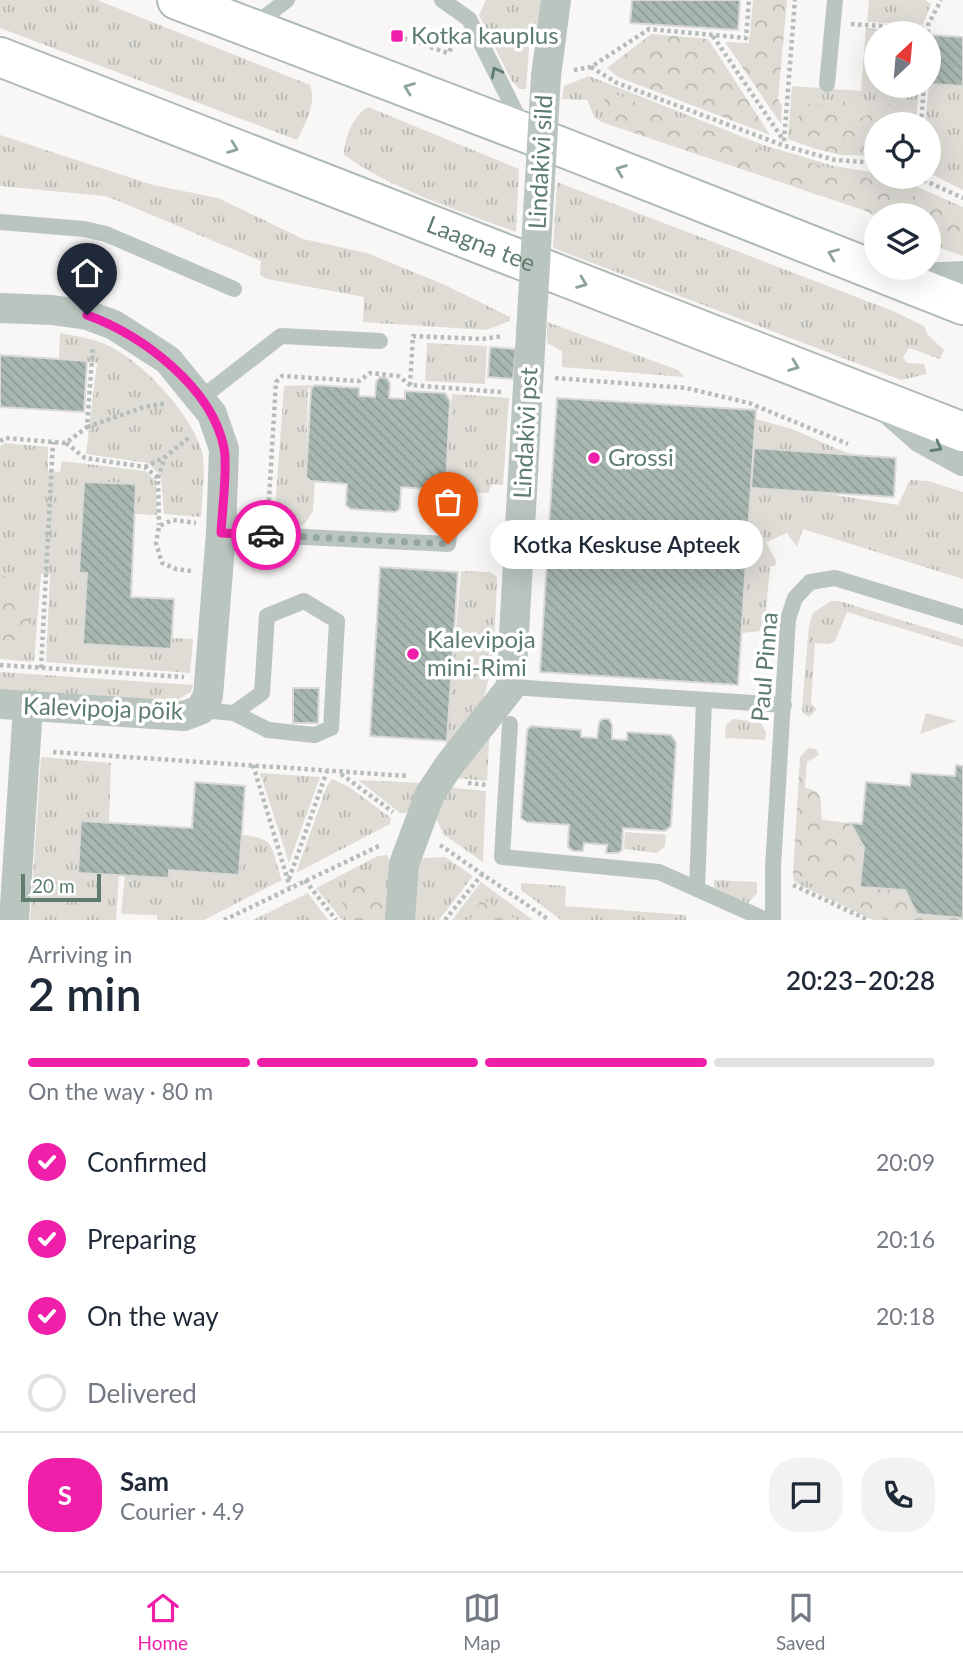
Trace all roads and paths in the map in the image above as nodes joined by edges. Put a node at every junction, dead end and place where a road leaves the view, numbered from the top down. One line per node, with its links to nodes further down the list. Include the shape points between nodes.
1 (177, 0): 13 (main road)
2 (287, 0): 13 (lane)
3 (442, 0): 9 (lane)
4 (556, 0): 18 (street)
5 (749, 0): 14 (path, via 746,38)
6 (794, 0): 23 (path)
7 (835, 0): 11 (lane)
8 (940, 0): 10 (path)
9 (469, 19): 15 (path, via 448,53); 22 (lane, one-way to 9)
10 (932, 21)
11 (833, 23): 12 (path); 19 (lane)
12 (864, 26)
13 (251, 28): 22 (main road, one-way to 13)
14 (712, 35): 17 (path, via 649,29); 23 (path)
15 (397, 36)
16 (0, 57): 21 (main road, Laagna tee)
17 (592, 67): 18 (path); 23 (path, via 617,83)
18 (546, 76): 36 (street, Lindakivi sild, bridge)
19 (827, 84)
20 (0, 86): 21 (main road)
21 (169, 123): 40 (main road, Laagna tee, one-way to 40)
22 (526, 133): 28 (main road, one-way to 22)
23 (784, 143): 24 (path, via 835,160)
24 (864, 162)
25 (941, 188): 26 (path)
26 (963, 198)
27 (0, 222): 32 (lane, via 106,234)
28 (864, 266)
29 (963, 276): 30 (street)
30 (941, 277)
31 (899, 280): 33 (main road)
32 (234, 289)
33 (963, 305)
34 (0, 308): 35 (street, Kalevipoja põik)
35 (87, 315): 41 (street, Kalevipoja põik, via 114,325 168,360); 42 (path, via 94,340)
36 (531, 333): 38 (path, via 482,339 413,336); 39 (street, Lindakivi pst)
37 (380, 341): 41 (lane, via 281,336)
38 (411, 385): 39 (path); 56 (path, via 398,376 370,373 359,381 282,376 276,382)
39 (529, 385): 48 (path, via 686,388 749,403); 62 (street, Lindakivi pst)
40 (876, 398): 44 (main road, Laagna tee); 50 (street, one-way to 50, via 921,438)
41 (189, 400): 42 (path, via 144,407); 55 (street, Kalevipoja põik, via 212,414 225,449)
42 (88, 427): 47 (path)
43 (197, 432): 49 (path)
44 (963, 432)
45 (0, 441): 46 (path)
46 (53, 442): 47 (path); 60 (path)
47 (66, 443): 51 (path, via 85,458)
48 (848, 444)
49 (165, 457): 51 (path); 52 (path)
50 (963, 461)
51 (145, 467): 52 (path)
52 (158, 478): 54 (path)
53 (454, 496): 56 (lane, via 448,544)
54 (159, 526): 55 (path, via 173,520); 57 (path, via 156,543 162,563)
55 (221, 529): 56 (lane); 57 (street, Kalevipoja põik)
56 (267, 536)
57 (218, 574): 61 (street, Kalevipoja põik)
58 (963, 617): 64 (lane, Paul Pinna, via 835,578 810,582 795,597 788,619)
59 (0, 665): 60 (path)
60 (41, 668): 61 (path)
61 (209, 678): 66 (street, Kalevipoja põik, via 208,696)
62 (511, 687): 63 (lane); 73 (street)
63 (704, 700): 64 (lane); 80 (lane)
64 (784, 705): 88 (lane, Paul Pinna)
65 (14, 706): 66 (street, Kalevipoja põik, via 184,716); 69 (street)
66 (200, 710): 67 (lane)
67 (234, 713): 67 (lane, via 268,730 315,736 331,728 337,621 304,601 267,616 261,693)
68 (510, 724): 74 (lane)
69 (26, 750): 70 (path); 81 (street)
70 (253, 765): 71 (path); 79 (path)
71 (327, 771): 72 (path); 79 (path)
72 (338, 772): 73 (path); 75 (path)
73 (439, 779): 74 (path); 75 (street)
74 (506, 786): 80 (lane, via 502,857 659,872)
75 (416, 828): 76 (path); 77 (path); 84 (street, via 404,864)
76 (483, 873): 85 (path); 86 (path)
77 (305, 880): 79 (path); 83 (path)
78 (788, 882): 89 (path)
79 (289, 884): 82 (path)
80 (697, 889): 87 (lane)
81 (14, 920)
82 (224, 920)
83 (336, 920)
84 (400, 920)
85 (445, 920)
86 (549, 920)
87 (766, 920)
88 (773, 920)
89 (868, 920)

